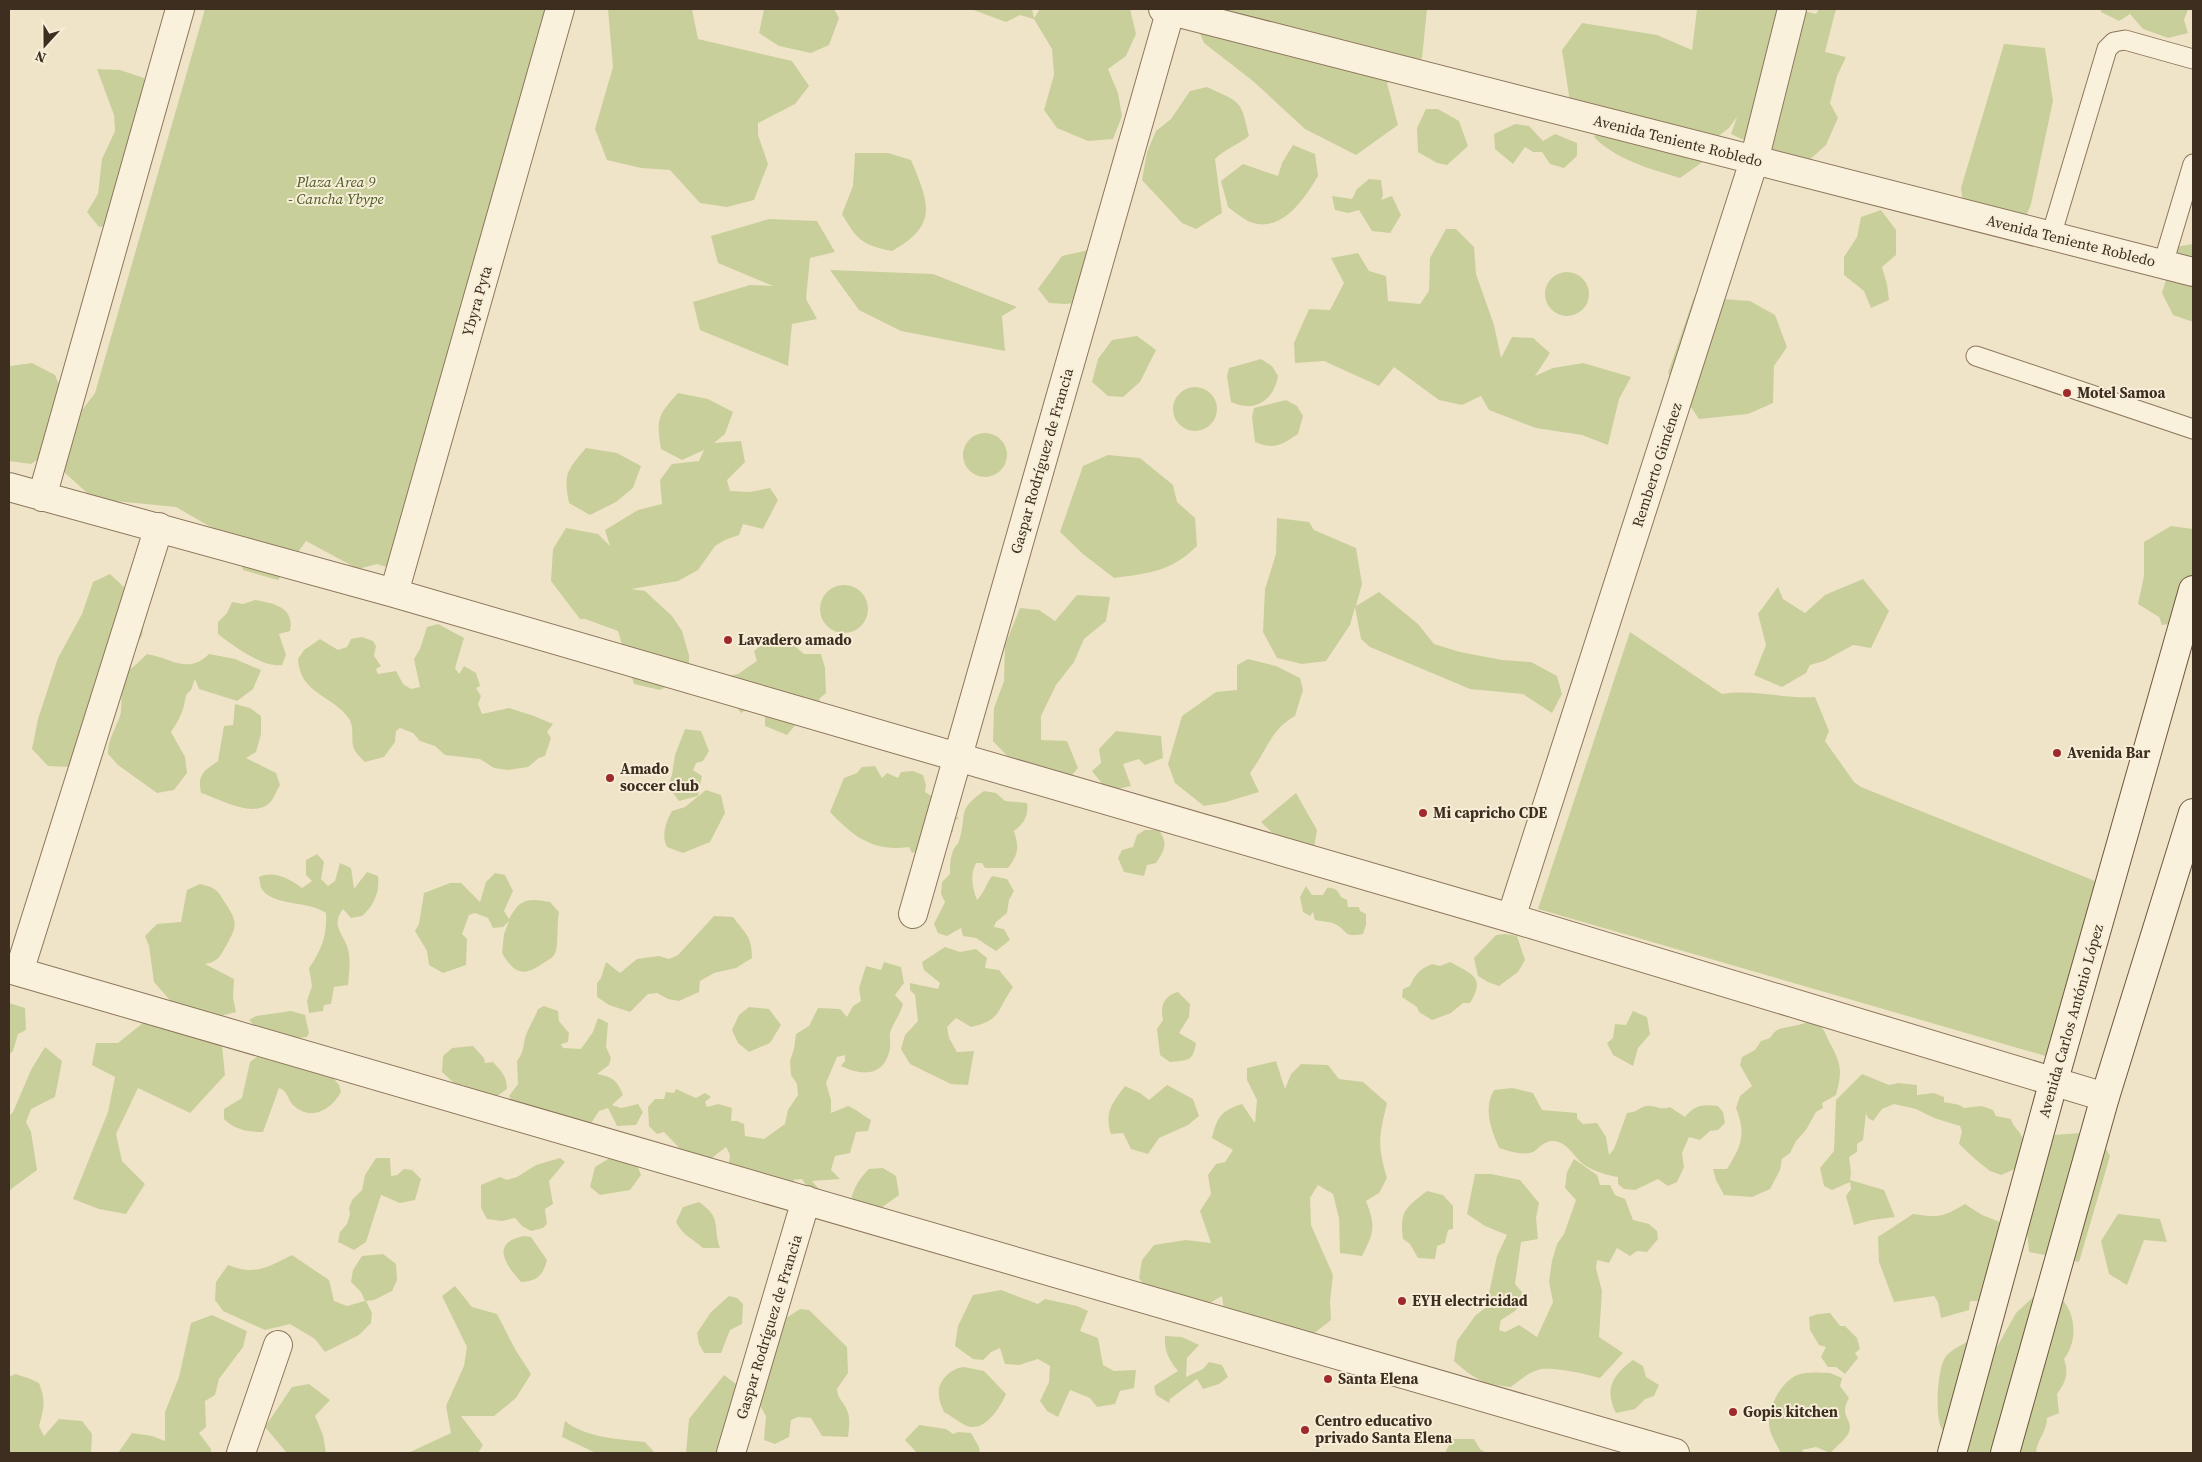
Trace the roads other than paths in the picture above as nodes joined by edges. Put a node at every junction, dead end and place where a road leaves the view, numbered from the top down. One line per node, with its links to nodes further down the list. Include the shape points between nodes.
1 (180, 9): 14 (street)
2 (560, 9): 17 (street, Ybyra Pyta)
3 (1168, 9): 6 (street, Avenida Teniente Robledo); 18 (street, Gaspar Rodríguez de Francia)
4 (1792, 9): 6 (street, Remberto Giménez)
5 (2193, 59): 8 (lane, via 2126,40 2114,42 2107,49)
6 (1754, 160): 8 (street, Avenida Teniente Robledo); 21 (street, Remberto Giménez)
7 (2193, 164): 9 (lane)
8 (2051, 236): 9 (street, Avenida Teniente Robledo)
9 (2163, 264): 10 (street, Avenida Teniente Robledo)
10 (2193, 272)
11 (1976, 356): 12 (lane)
12 (2193, 428)
13 (9, 487): 14 (street)
14 (42, 497): 15 (street)
15 (159, 527): 17 (street); 22 (street)
16 (2193, 590): 23 (street, Avenida Carlos António López)
17 (394, 593): 18 (street)
18 (958, 757): 20 (street, Gaspar Rodríguez de Francia); 21 (street)
19 (2193, 813): 24 (street)
20 (914, 914)
21 (1511, 918): 23 (street)
22 (14, 971): 25 (street)
23 (2054, 1080): 24 (street); 30 (street, Avenida Carlos António López)
24 (2105, 1097): 31 (street)
25 (806, 1200): 28 (street, Gaspar Rodríguez de Francia); 29 (street)
26 (278, 1345): 27 (street)
27 (241, 1453)
28 (731, 1453)
29 (1675, 1453)
30 (1952, 1453)
31 (2005, 1453)

